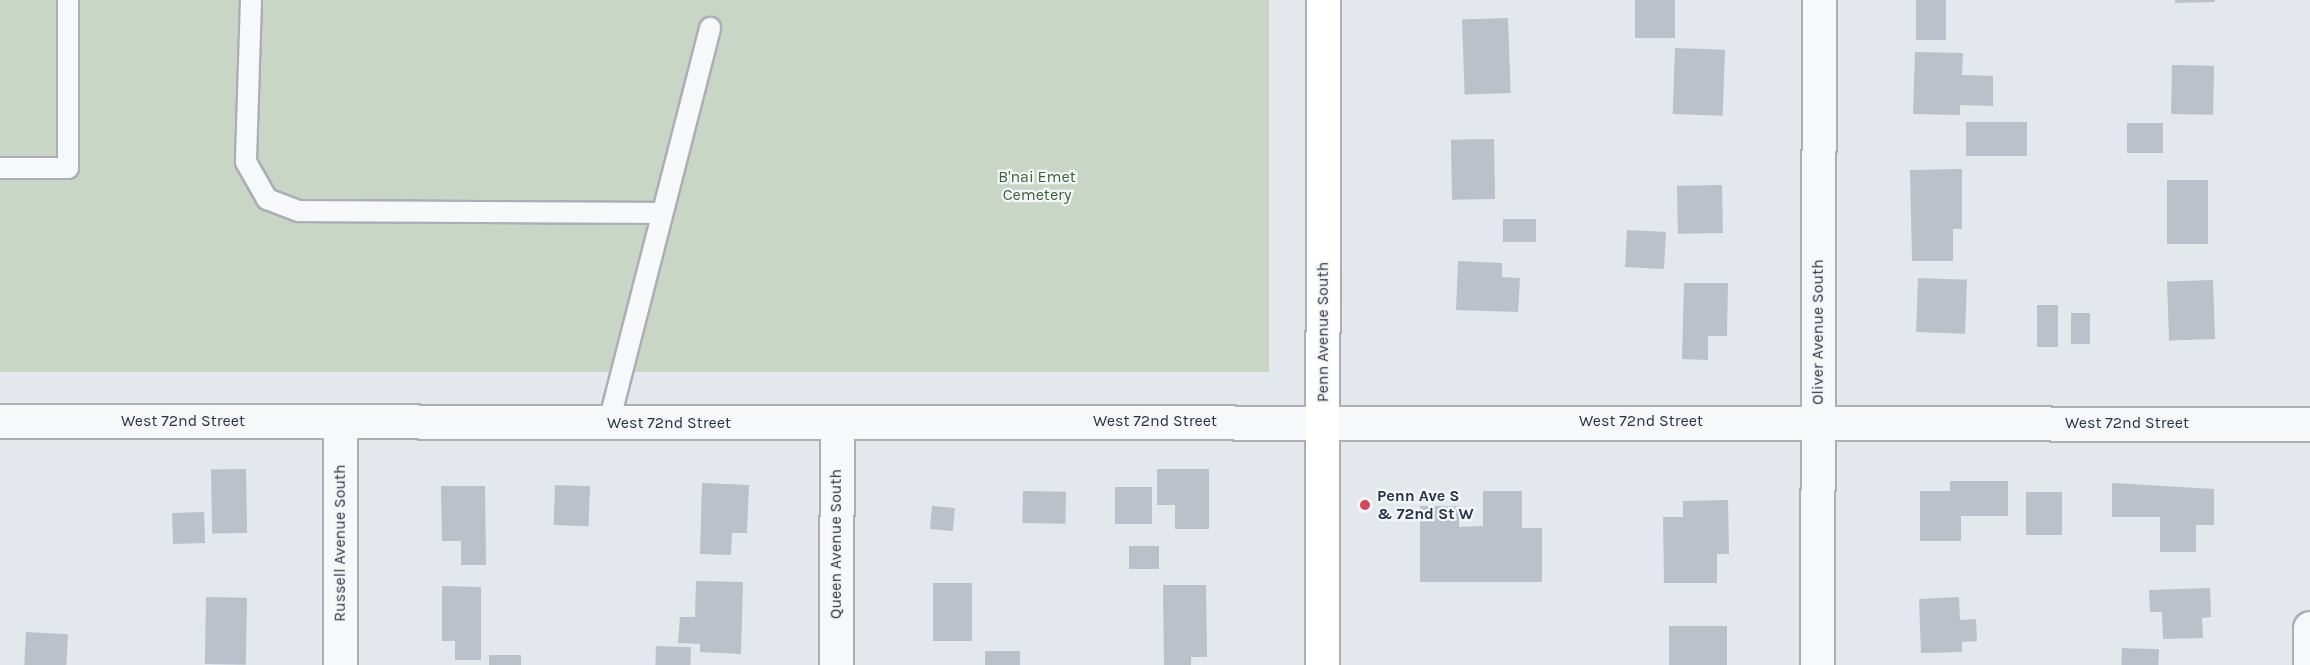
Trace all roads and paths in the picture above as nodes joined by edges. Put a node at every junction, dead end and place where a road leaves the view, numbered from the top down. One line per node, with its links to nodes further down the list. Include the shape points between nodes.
1 (69, 0): 6 (lane, via 68,168)
2 (250, 0): 7 (lane, via 246,162 267,199 299,212)
3 (1323, 0): 8 (main road, Penn Avenue South)
4 (1819, 0): 12 (street, Oliver Avenue South)
5 (710, 28): 7 (lane)
6 (0, 168)
7 (661, 213): 11 (lane)
8 (1323, 420): 12 (street, West 72nd Street); 13 (street, West 72nd Street); 18 (main road, Penn Avenue South)
9 (0, 421): 10 (street, West 72nd Street)
10 (340, 421): 11 (street, West 72nd Street); 16 (street, Russell Avenue South)
11 (609, 422): 13 (street, West 72nd Street)
12 (1818, 422): 14 (street, West 72nd Street); 19 (street, Oliver Avenue South)
13 (837, 423): 17 (street, Queen Avenue South)
14 (2310, 423)
15 (2310, 628): 20 (street)
16 (340, 665)
17 (836, 665)
18 (1323, 665)
19 (1817, 665)
20 (2310, 665)

